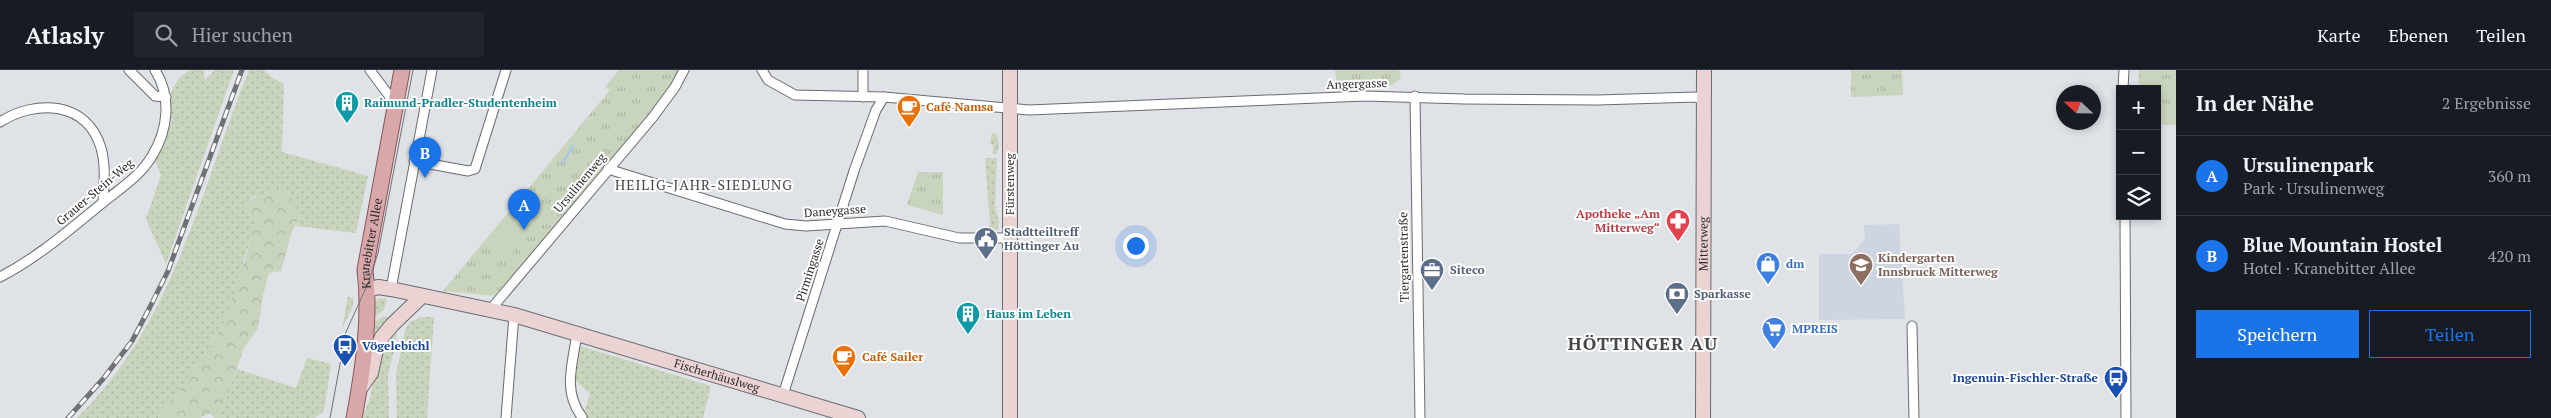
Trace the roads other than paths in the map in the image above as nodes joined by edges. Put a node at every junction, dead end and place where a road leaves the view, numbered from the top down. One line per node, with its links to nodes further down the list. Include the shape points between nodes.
1 (129, 70): 15 (street, via 155,96)
2 (155, 70): 15 (street, Grauer-Stein-Weg, via 163,82)
3 (370, 70): 19 (street)
4 (402, 70): 19 (main road, Kranebitter Allee)
5 (432, 70): 22 (street, Kranebitter Allee)
6 (506, 70): 22 (street, via 475,169 468,171)
7 (684, 70): 23 (street, Ursulinenweg, via 653,117)
8 (762, 70): 16 (street, Angergasse, via 775,84 795,95)
9 (863, 70): 16 (street)
10 (1010, 70): 20 (street, Fürstenweg)
11 (1704, 70): 18 (street, Mitterweg)
12 (2124, 70): 13 (street)
13 (2124, 85)
14 (1415, 96): 18 (street, Angergasse, via 1474,99 1696,97); 20 (street, Angergasse); 43 (street, Tiergartenstraße)
15 (166, 97): 24 (street, Grauer-Stein-Weg, via 164,123 153,156)
16 (863, 97): 17 (street, Angergasse)
17 (884, 97): 20 (street, Angergasse); 26 (street, Pirmingasse, via 876,110)
18 (1704, 101): 44 (street, Mitterweg)
19 (396, 105): 30 (main road, Kranebitter Allee, via 370,235 365,270)
20 (1010, 109): 27 (street, Fürstenweg)
21 (0, 122): 24 (street, via 16,113 42,106 66,111 82,120 101,148)
22 (414, 161): 29 (street, Kranebitter Allee)
23 (608, 168): 26 (street, Daneygasse, via 785,224); 32 (street, Ursulinenweg)
24 (103, 202): 28 (street, Grauer-Stein-Weg, via 67,233)
25 (2125, 220): 46 (street)
26 (837, 225): 27 (street, Daneygasse, via 885,221 959,238); 37 (street, Pirmingasse)
27 (1010, 238): 42 (street, Fürstenweg)
28 (0, 277)
29 (391, 289): 30 (street, Fischerhäuslweg, via 378,287); 31 (street, Fischerhäuslweg)
30 (368, 290): 36 (main road, Kranebitter Allee)
31 (421, 297): 32 (street, Fischerhäuslweg); 36 (street, via 382,337 371,373)
32 (491, 309): 33 (street, Fischerhäuslweg)
33 (514, 316): 35 (street, Fischerhäuslweg); 40 (street)
34 (1912, 326): 45 (street)
35 (578, 333): 37 (street, Fischerhäuslweg); 38 (street, via 570,392)
36 (359, 390): 39 (main road, Kranebitter Allee)
37 (783, 395): 41 (street, Fischerhäuslweg)
38 (582, 417)
39 (354, 418)
40 (506, 418)
41 (858, 418)
42 (1010, 418)
43 (1420, 418)
44 (1703, 418)
45 (1914, 418)
46 (2126, 418)

